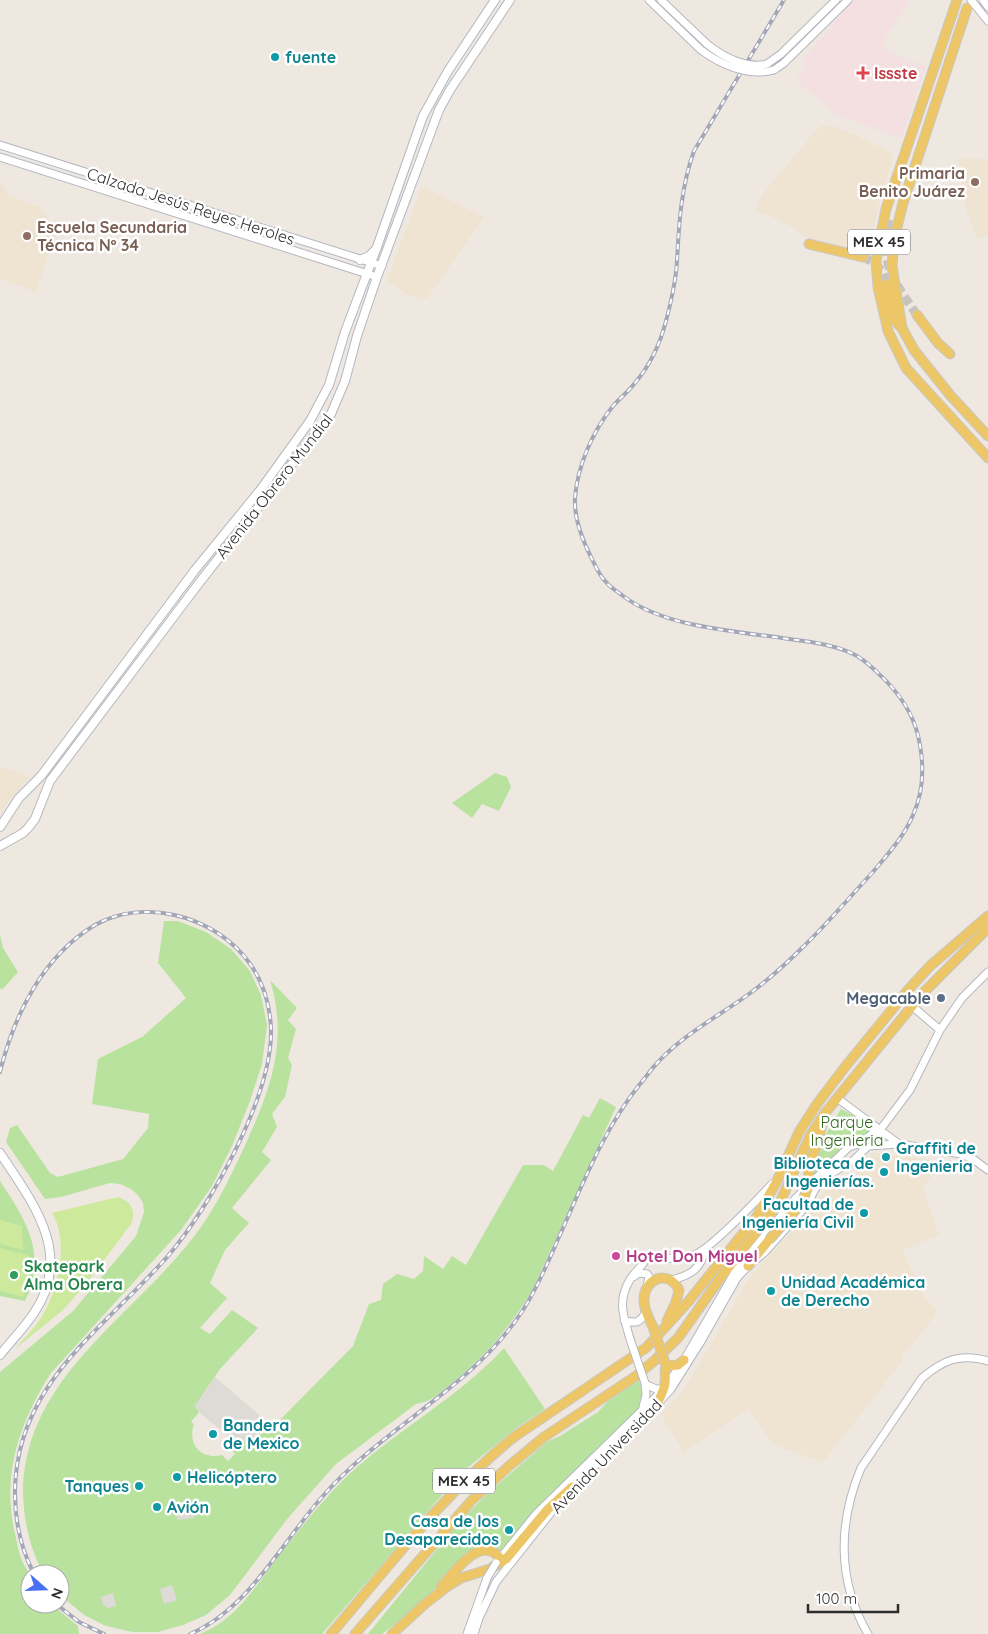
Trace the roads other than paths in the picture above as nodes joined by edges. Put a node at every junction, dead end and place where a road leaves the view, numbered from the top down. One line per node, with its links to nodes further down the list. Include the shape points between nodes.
1 (495, 0): 17 (main road, Avenida Obrero Mundial, via 429,103)
2 (510, 0): 21 (main road, Avenida Obrero Mundial, via 439,110)
3 (649, 0): 8 (street, bridge, via 712,58 755,73 774,70 784,63)
4 (661, 0): 5 (street, bridge, via 716,52 755,66 767,64 781,54)
5 (836, 0)
6 (957, 0): 12 (main road, MEX 45)
7 (983, 0): 10 (street)
8 (846, 2)
9 (971, 4): 11 (street); 26 (main road, MEX 45, via 903,203 894,239 892,266)
10 (988, 7)
11 (988, 21)
12 (914, 132): 15 (main road, via 913,149); 29 (main road, MEX 45, via 886,209 876,261 878,287 888,331 906,368)
13 (0, 145): 19 (street, Calzada Jesús Reyes Heroles)
14 (0, 157): 22 (street, Calzada Jesús Reyes Heroles)
15 (890, 220)
16 (809, 244): 18 (main road)
17 (377, 248): 19 (main road); 20 (main road, Avenida Obrero Mundial)
18 (863, 257)
19 (360, 260): 20 (street, Calzada Jesús Reyes Heroles)
20 (371, 264): 21 (street, Calzada Jesús Reyes Heroles); 22 (main road, Avenida Obrero Mundial)
21 (382, 266): 23 (main road, Avenida Obrero Mundial)
22 (367, 273): 23 (street, Calzada Jesús Reyes Heroles); 30 (main road, Avenida Obrero Mundial, via 329,385 310,421)
23 (377, 277): 31 (main road, Avenida Obrero Mundial, via 343,389 332,414 50,781 35,819 23,833)
24 (886, 284): 26 (main road, via 892,316)
25 (917, 315): 27 (main road)
26 (902, 328): 28 (main road, MEX 45, via 914,350)
27 (950, 354)
28 (988, 436)
29 (988, 458)
30 (0, 827)
31 (0, 846)
32 (988, 916): 48 (main road, MEX 45, via 930,966 877,1026 806,1119)
33 (988, 928): 36 (main road, MEX 45)
34 (988, 968): 37 (street, via 956,1001)
35 (988, 972): 37 (street)
36 (912, 1006): 37 (street); 38 (main road, MEX 45)
37 (938, 1029): 40 (street, via 908,1088)
38 (838, 1098): 39 (main road, MEX 45); 40 (street)
39 (825, 1113): 50 (main road, bridge, via 802,1203); 71 (main road, MEX 45, via 810,1136 780,1202 678,1338 636,1376 544,1437 508,1466 466,1506)
40 (879, 1130): 41 (street); 42 (street); 45 (street, via 863,1142 849,1147)
41 (898, 1144): 42 (street); 46 (street, via 961,1154)
42 (868, 1146): 47 (street, via 854,1160)
43 (0, 1154): 58 (main road, via 42,1222 49,1240 52,1263 41,1301)
44 (0, 1161): 57 (main road, via 37,1220 48,1254 39,1297)
45 (830, 1163): 47 (street); 59 (street, via 795,1199 735,1272)
46 (988, 1170)
47 (832, 1172): 50 (street, via 765,1252)
48 (779, 1176): 49 (street); 56 (main road, MEX 45, via 757,1216)
49 (705, 1249): 51 (street, via 689,1257 646,1259); 52 (street, via 699,1266 689,1275)
50 (748, 1266): 62 (street, via 737,1278)
51 (631, 1278): 53 (street, via 645,1273 649,1277); 55 (street, via 621,1301)
52 (672, 1280): 53 (main road, via 663,1277); 56 (main road, via 679,1296)
53 (647, 1286): 54 (main road)
54 (646, 1312): 55 (street, via 639,1322 633,1324); 61 (main road, bridge)
55 (624, 1320): 63 (street, bridge)
56 (661, 1332): 70 (main road, MEX 45, via 648,1347 514,1437 460,1484)
57 (0, 1349)
58 (0, 1355)
59 (684, 1360): 61 (main road, via 678,1365); 62 (street)
60 (988, 1361): 75 (street, via 969,1357 936,1366 922,1378 861,1468 846,1514 845,1570 854,1607)
61 (665, 1365): 64 (main road)
62 (675, 1379): 64 (street, Avenida Universidad)
63 (645, 1383): 64 (street, via 656,1389); 66 (street, via 645,1402)
64 (668, 1389): 65 (main road); 66 (street, Avenida Universidad)
65 (657, 1404): 67 (street, Avenida Universidad)
66 (641, 1412): 68 (street, Avenida Universidad, via 536,1514)
67 (572, 1487): 69 (main road, via 552,1505 506,1559 490,1569 461,1578); 74 (street, Avenida Universidad, via 496,1582)
68 (501, 1558): 69 (main road, via 493,1551 478,1551); 73 (street, Avenida Universidad, bridge, via 487,1578)
69 (426, 1603): 72 (main road)
70 (331, 1634)
71 (356, 1634)
72 (392, 1634)
73 (467, 1634)
74 (474, 1634)
75 (868, 1634)

